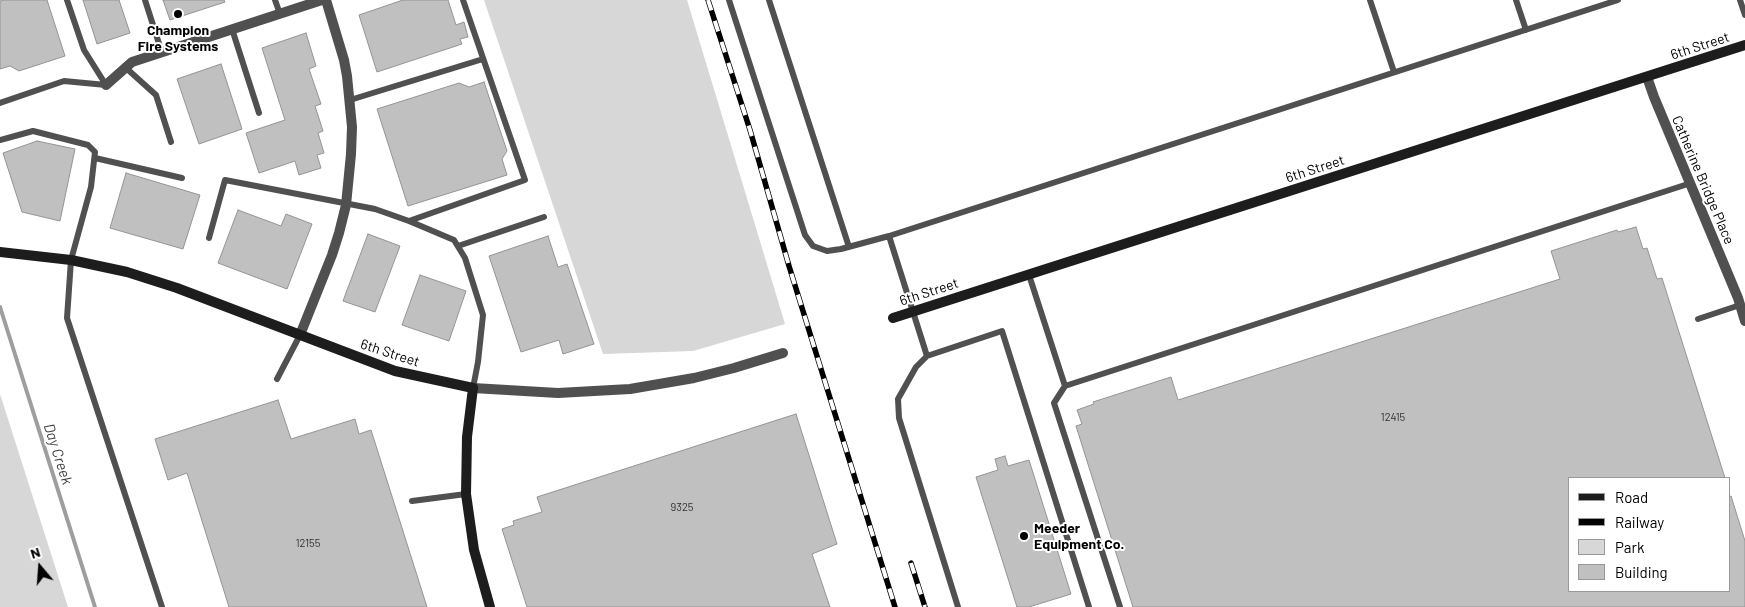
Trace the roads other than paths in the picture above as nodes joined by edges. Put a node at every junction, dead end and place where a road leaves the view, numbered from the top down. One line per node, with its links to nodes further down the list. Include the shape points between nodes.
1 (67, 0): 22 (lane, via 84,50)
2 (145, 0): 17 (lane)
3 (276, 0): 12 (lane)
4 (324, 0): 12 (street); 23 (street, via 344,60)
5 (463, 0): 18 (lane)
6 (729, 0): 37 (lane, via 805,235 813,246 826,251)
7 (769, 0): 37 (lane)
8 (1370, 0): 20 (lane)
9 (1516, 0): 15 (lane)
10 (1618, 0): 15 (lane)
11 (1740, 0): 13 (lane)
12 (280, 14): 14 (street)
13 (1745, 15)
14 (232, 29): 17 (street); 25 (lane)
15 (1526, 30): 20 (lane)
16 (1745, 45): 21 (street, 6th Street)
17 (162, 53): 19 (street, via 132,62)
18 (483, 59): 23 (lane); 33 (lane, via 525,180)
19 (126, 68): 22 (street); 27 (lane, via 156,95)
20 (1394, 72): 34 (lane)
21 (1647, 77): 30 (street, Catherine Bridge Place); 40 (street, 6th Street)
22 (106, 85): 24 (lane, via 64,81)
23 (350, 100): 31 (street, via 352,154)
24 (0, 103)
25 (259, 113)
26 (0, 140): 28 (lane, via 33,130 88,145 96,152)
27 (171, 142)
28 (95, 158): 29 (lane); 39 (lane, via 91,187)
29 (182, 178)
30 (1690, 183): 41 (street, Catherine Bridge Place); 50 (lane)
31 (346, 205): 33 (lane, via 375,209); 35 (lane, via 224,180); 46 (street, via 332,255)
32 (544, 217): 36 (lane)
33 (409, 221): 36 (lane, via 454,240)
34 (889, 236): 37 (lane); 42 (lane)
35 (209, 238)
36 (458, 246): 51 (lane, via 484,315)
37 (849, 247)
38 (0, 252): 39 (street, 6th Street)
39 (71, 260): 46 (street, 6th Street, via 152,280); 54 (lane, via 67,318)
40 (1029, 274): 42 (street, 6th Street); 50 (lane)
41 (1740, 305): 44 (lane); 45 (street, Catherine Bridge Place)
42 (913, 312): 43 (street, 6th Street); 48 (lane)
43 (893, 318)
44 (1698, 319)
45 (1745, 321)
46 (300, 335): 49 (lane); 51 (street, 6th Street, via 395,371)
47 (783, 353): 51 (street, 6th Street, via 718,372 636,388 558,393)
48 (926, 356): 56 (lane, via 898,398 899,418); 57 (lane, via 1002,331)
49 (277, 379)
50 (1065, 386): 58 (lane, via 1054,403)
51 (473, 388): 52 (street, via 467,437)
52 (466, 494): 53 (lane); 55 (street, via 474,550)
53 (412, 501)
54 (162, 607)
55 (490, 607)
56 (958, 607)
57 (1089, 607)
58 (1120, 607)

